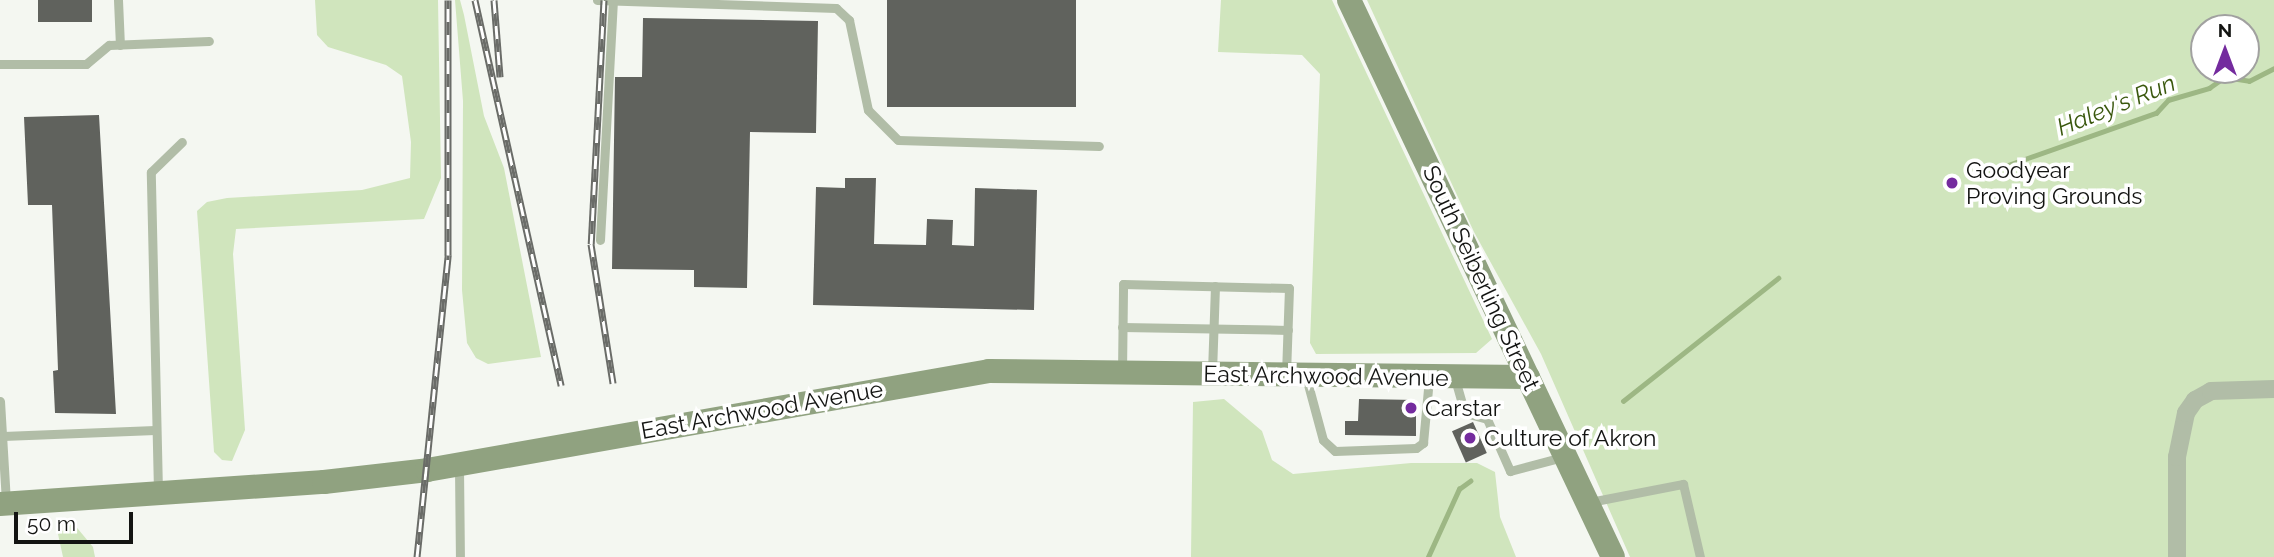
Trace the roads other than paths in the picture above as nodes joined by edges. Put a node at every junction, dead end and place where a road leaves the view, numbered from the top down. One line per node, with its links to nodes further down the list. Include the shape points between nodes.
1 (118, 0): 6 (lane)
2 (597, 0): 4 (lane)
3 (1349, 0): 18 (main road, South Seiberling Street)
4 (612, 3): 9 (lane, via 836,8 849,20 868,110 898,140); 10 (lane)
5 (209, 41): 6 (lane)
6 (120, 45): 7 (lane, via 109,45 86,64)
7 (0, 64)
8 (182, 142): 23 (lane, via 151,172)
9 (1100, 146)
10 (600, 240)
11 (1215, 286): 12 (lane, via 1123,284); 13 (lane); 14 (lane, via 1289,288)
12 (1122, 327): 13 (lane); 15 (lane)
13 (1214, 329): 14 (lane); 16 (lane)
14 (1288, 330): 17 (lane)
15 (1122, 372): 16 (main road, East Archwood Avenue); 26 (main road, East Archwood Avenue, via 964,374)
16 (1212, 374): 17 (main road, East Archwood Avenue)
17 (1296, 375): 19 (main road, East Archwood Avenue); 19 (lane, via 1324,440 1335,451 1416,448 1423,443)
18 (1528, 377): 20 (main road, East Archwood Avenue); 25 (main road, South Seiberling Street)
19 (1429, 378): 20 (main road, East Archwood Avenue)
20 (1455, 379): 25 (lane, via 1465,413 1487,419 1510,471)
21 (2274, 389): 33 (street, via 2211,391 2195,400 2183,420 2177,457)
22 (0, 401): 24 (lane)
23 (155, 430): 24 (lane); 27 (lane)
24 (3, 436): 29 (lane)
25 (1565, 457): 28 (main road, South Seiberling Street)
26 (459, 465): 27 (main road, East Archwood Avenue, via 336,481); 30 (lane)
27 (158, 493): 29 (main road, East Archwood Avenue)
28 (1587, 502): 31 (main road, South Seiberling Street); 32 (lane, via 1683,484)
29 (3, 503)
30 (460, 557)
31 (1613, 557)
32 (1700, 557)
33 (2177, 557)

